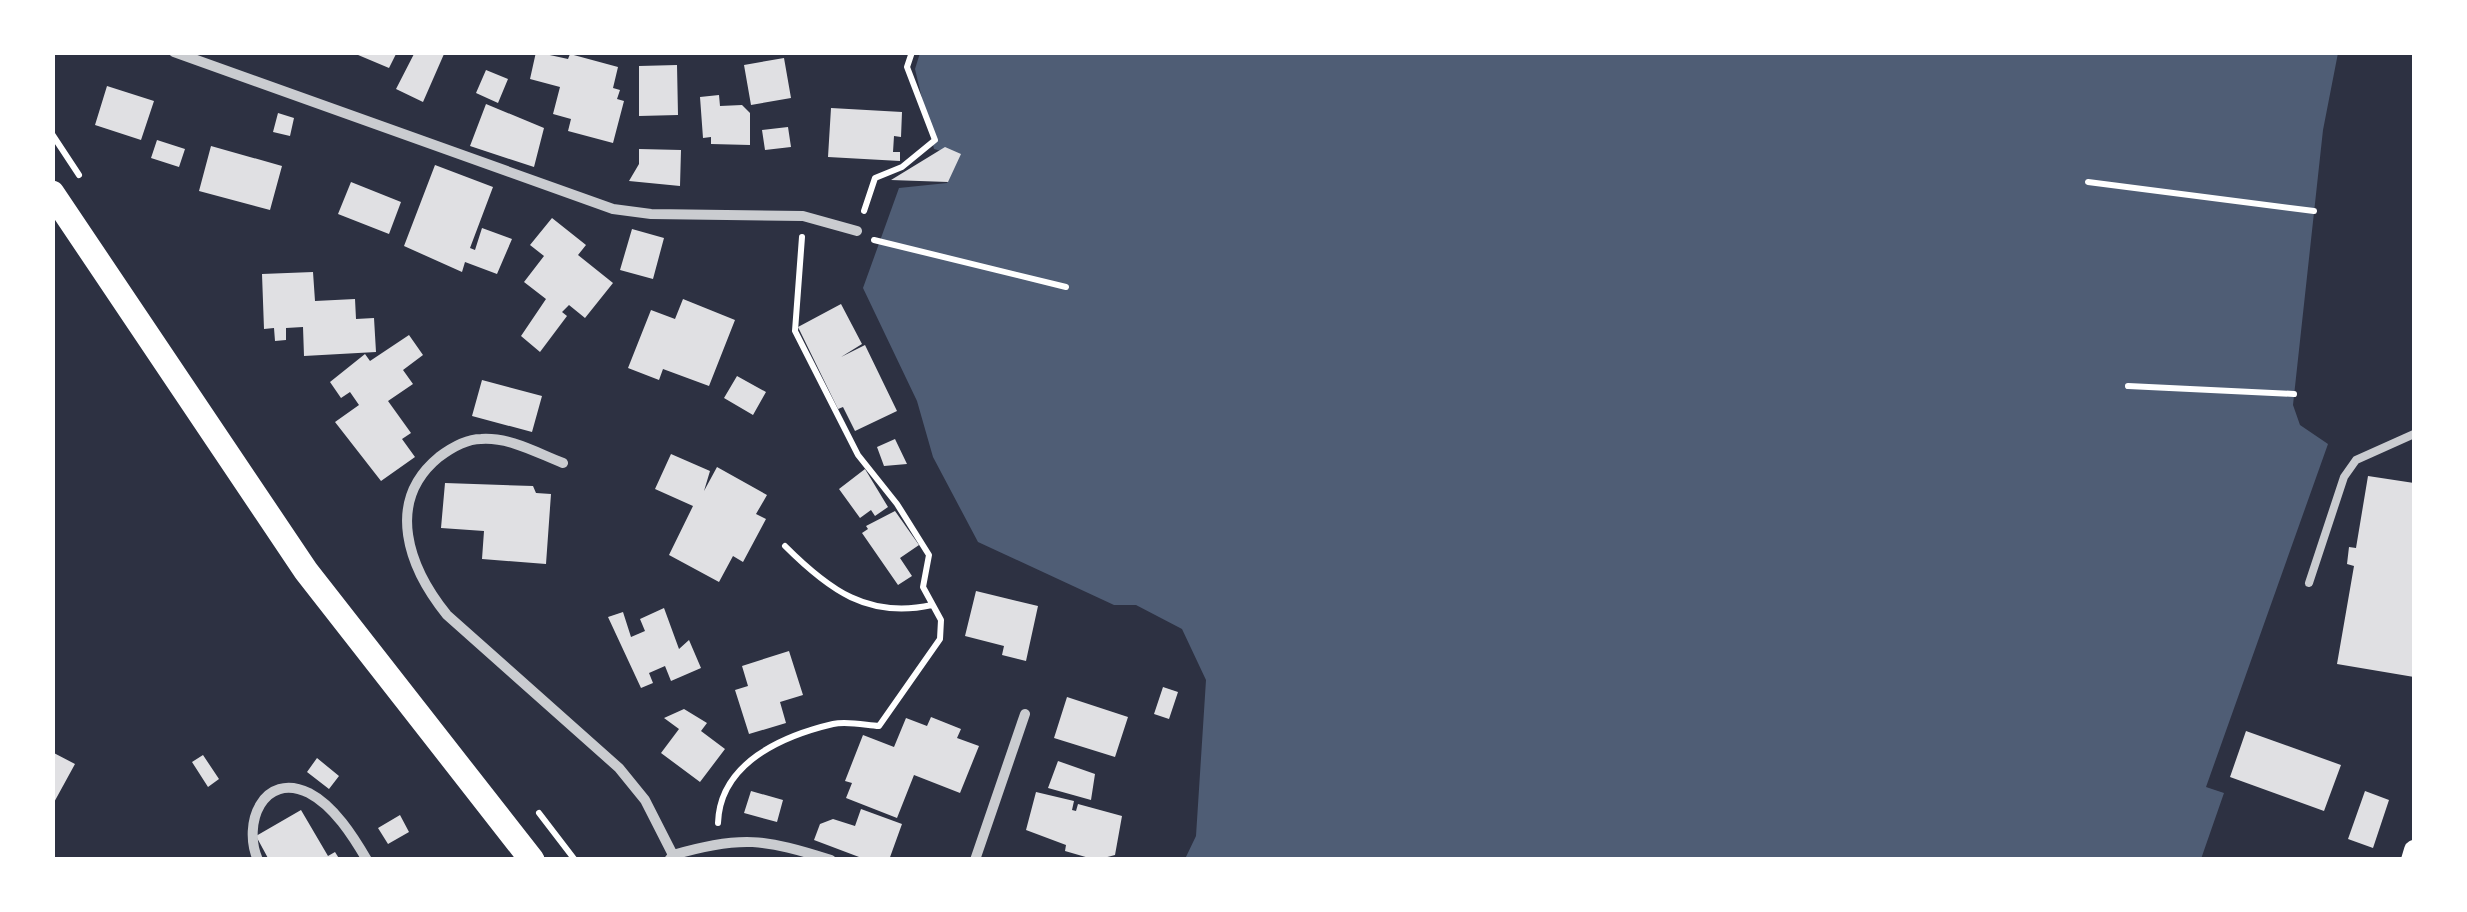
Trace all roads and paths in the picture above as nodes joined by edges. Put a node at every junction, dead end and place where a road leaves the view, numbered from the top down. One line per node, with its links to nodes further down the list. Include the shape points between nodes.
1 (174, 52): 8 (street, via 613,209)
2 (912, 52): 9 (path, via 908,67 934,140 902,167 875,178)
3 (52, 134): 5 (path)
4 (2088, 182): 7 (path)
5 (84, 183)
6 (52, 193): 26 (main road, via 306,572)
7 (2314, 211)
8 (804, 216): 9 (street); 18 (path, via 796,332 858,455 929,555 923,587)
9 (857, 231)
10 (872, 240): 11 (path)
11 (1066, 287)
12 (2128, 386): 13 (path)
13 (2294, 394)
14 (2414, 434): 17 (lane, via 2356,460)
15 (563, 464): 23 (street, via 505,440 477,438 450,449 410,494 406,530 413,562 447,615 619,768 645,800)
16 (785, 546): 18 (path, via 816,577 872,607 898,612)
17 (2309, 583)
18 (932, 605): 21 (path, via 940,639 880,726 836,723 769,748 740,767 718,814)
19 (1025, 714): 29 (street)
20 (527, 798): 27 (path)
21 (718, 844): 23 (street); 28 (street, via 769,840)
22 (2414, 850): 30 (main road)
23 (671, 858)
24 (258, 860): 25 (street, via 250,838 258,805 274,792 293,790 309,794 347,828)
25 (367, 860)
26 (532, 860)
27 (576, 860)
28 (832, 860)
29 (975, 860)
30 (2411, 860)

